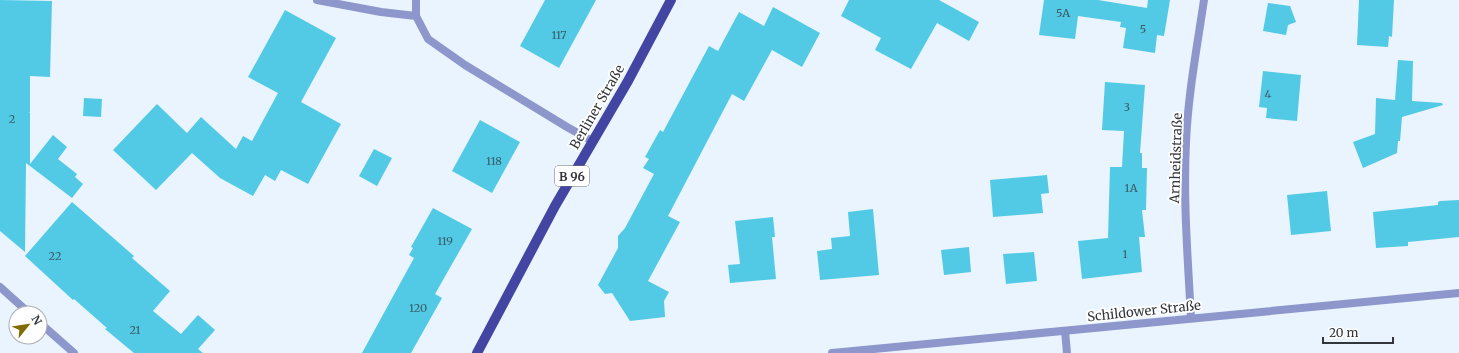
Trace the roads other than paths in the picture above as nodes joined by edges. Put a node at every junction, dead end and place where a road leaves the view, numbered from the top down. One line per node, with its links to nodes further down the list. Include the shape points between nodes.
1 (317, 0): 5 (street)
2 (416, 0): 5 (street)
3 (671, 0): 6 (main road, Berliner Straße / B 96)
4 (1204, 0): 10 (street, Arnheidstraße, via 1186,142 1186,239)
5 (416, 16): 6 (street, via 428,39 446,52)
6 (592, 141): 14 (main road, Berliner Straße / B 96)
7 (0, 287): 9 (street)
8 (1459, 293): 10 (street, Schildower Straße)
9 (20, 305)
10 (1191, 318): 12 (street, Schildower Straße)
11 (48, 330): 13 (street)
12 (1065, 331): 15 (street, Schildower Straße); 16 (street)
13 (74, 353)
14 (477, 353)
15 (832, 353)
16 (1067, 353)

